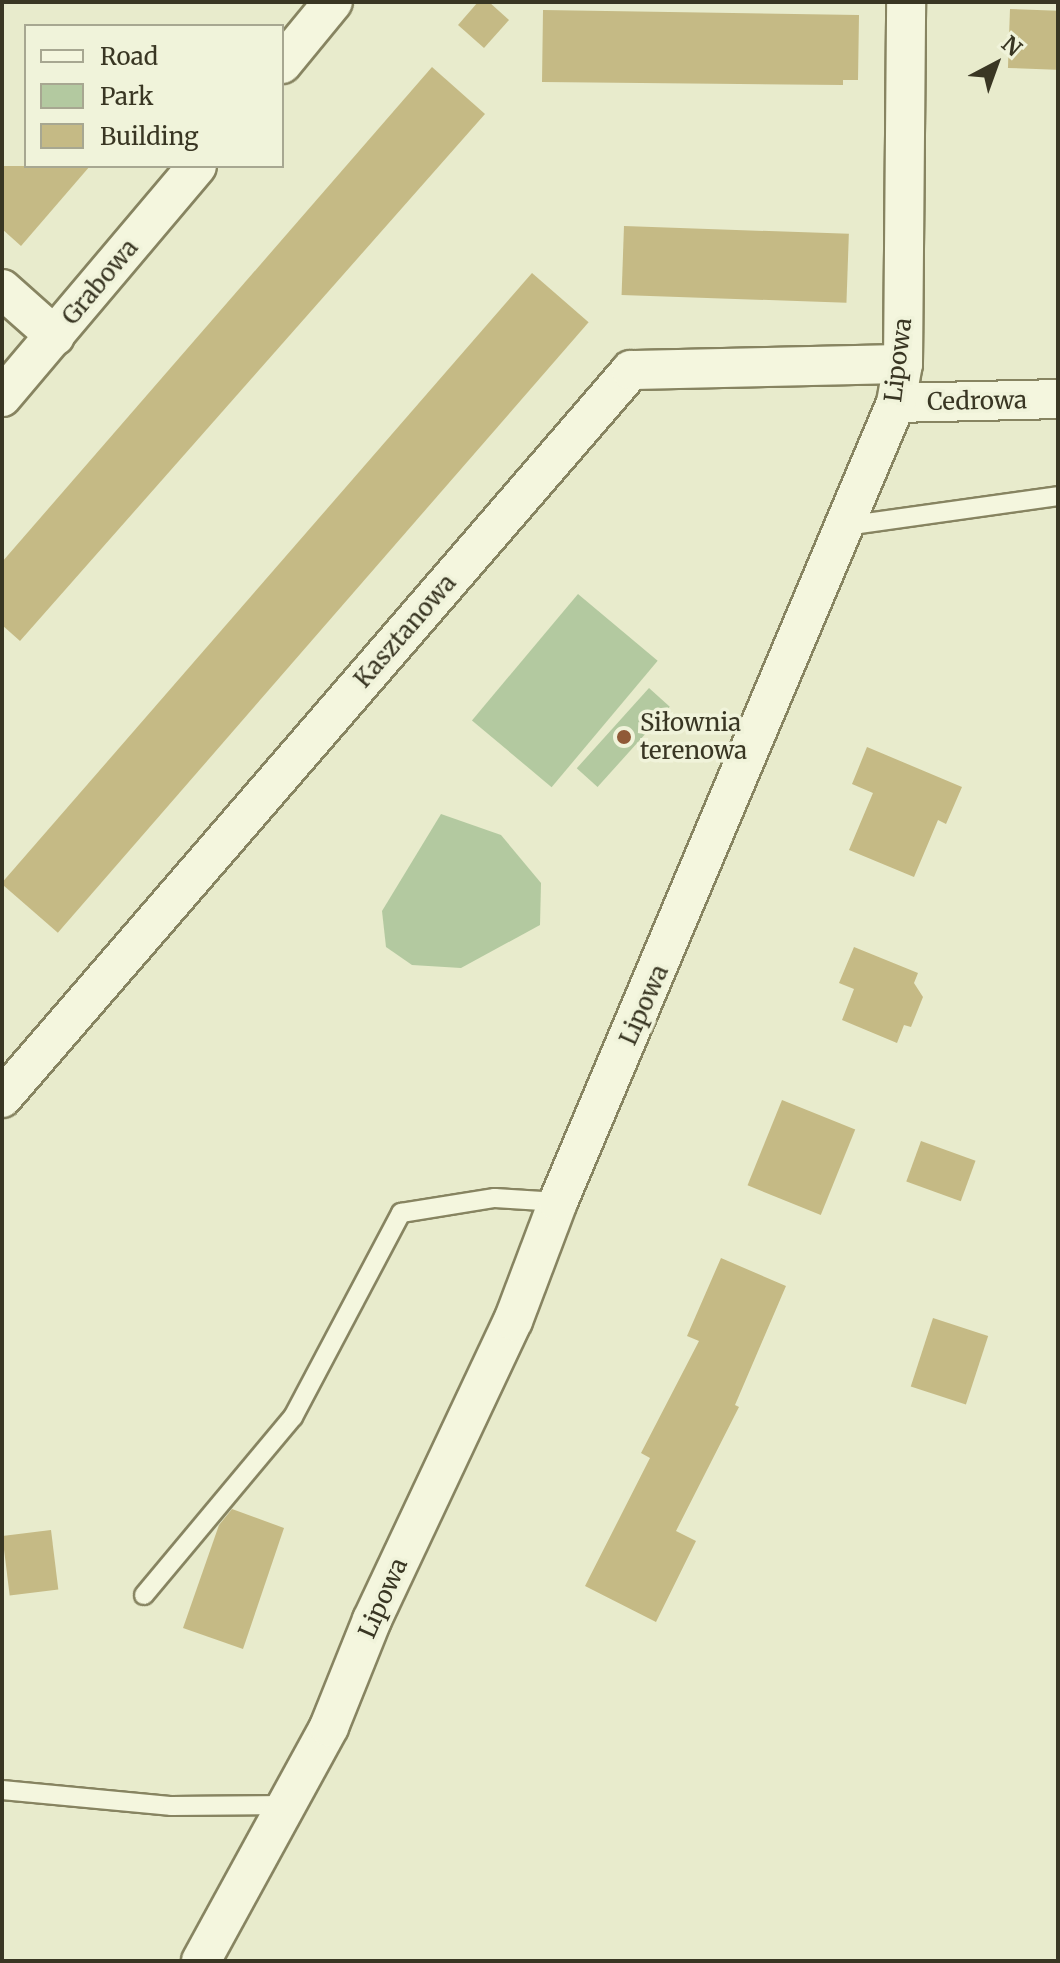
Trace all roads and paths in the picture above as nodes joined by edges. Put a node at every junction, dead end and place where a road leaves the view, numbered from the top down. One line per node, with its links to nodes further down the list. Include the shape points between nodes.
1 (333, 2): 3 (street)
2 (906, 2): 7 (street, Lipowa)
3 (284, 62)
4 (195, 168): 6 (street, Grabowa)
5 (2, 289): 6 (street)
6 (55, 336): 8 (street, Grabowa)
7 (903, 364): 10 (street, Lipowa); 13 (street, Kasztanowa, via 631,370)
8 (2, 397)
9 (1058, 399): 10 (street, Cedrowa)
10 (896, 403): 12 (street, Lipowa)
11 (1058, 496): 12 (lane)
12 (845, 526): 14 (street, Lipowa)
13 (2, 1098)
14 (558, 1202): 15 (lane, via 495,1198 401,1213 293,1417); 17 (street, Lipowa, via 513,1321)
15 (144, 1595)
16 (2, 1790): 17 (lane, via 172,1806)
17 (291, 1804): 18 (street, Lipowa)
18 (201, 1961)

